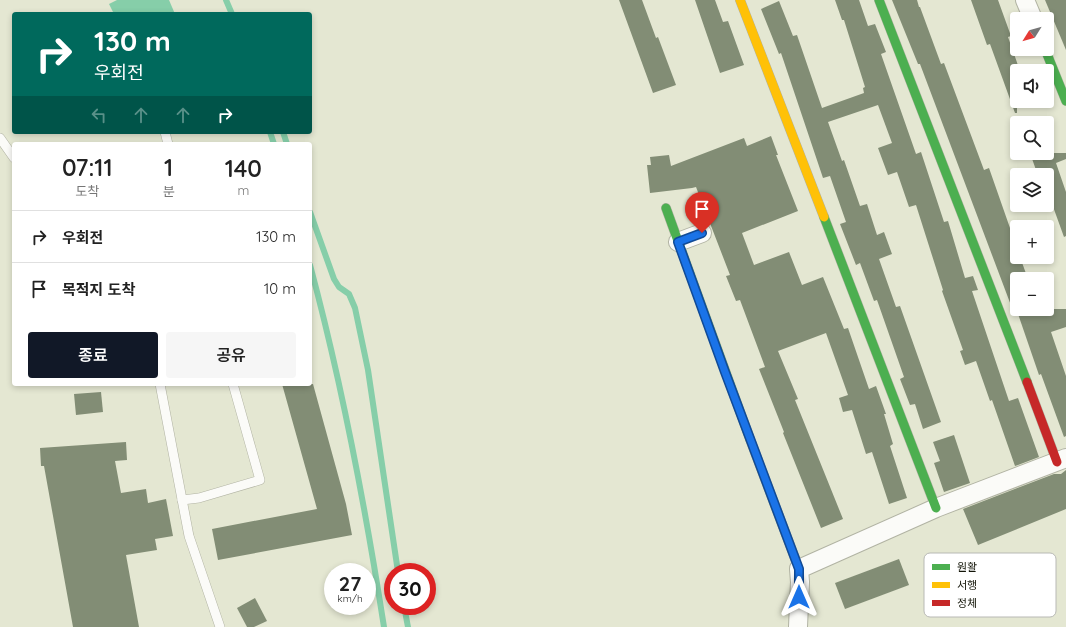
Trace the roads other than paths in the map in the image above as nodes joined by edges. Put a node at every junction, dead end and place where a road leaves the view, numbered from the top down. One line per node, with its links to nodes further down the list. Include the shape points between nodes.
1 (740, 0): 16 (street)
2 (879, 0): 14 (street)
3 (1025, 0): 4 (street)
4 (1030, 12)
5 (1048, 56): 6 (street)
6 (1066, 101)
7 (0, 138): 8 (lane)
8 (12, 155)
9 (666, 208): 11 (street)
10 (702, 233): 11 (street)
11 (678, 242): 17 (street)
12 (160, 386): 15 (lane)
13 (234, 386): 15 (lane, via 260,480 199,498)
14 (1061, 460): 16 (street)
15 (182, 500): 18 (lane, via 189,536)
16 (936, 508): 17 (street)
17 (799, 569): 19 (street)
18 (220, 627)
19 (798, 627)

